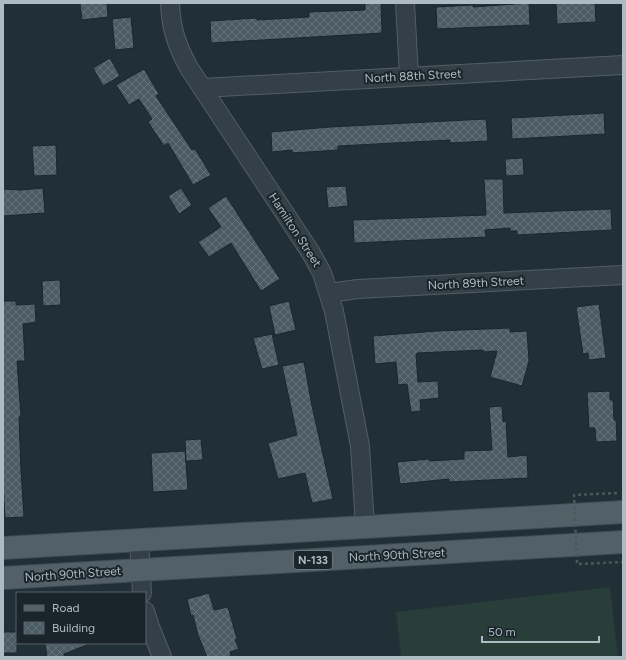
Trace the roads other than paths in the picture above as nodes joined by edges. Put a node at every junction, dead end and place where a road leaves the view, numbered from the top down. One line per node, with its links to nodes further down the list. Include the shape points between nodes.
1 (170, 3): 5 (street, Hamilton Street, via 174,37)
2 (405, 3): 4 (street)
3 (623, 65): 4 (street, North 88th Street)
4 (409, 76): 5 (street, North 88th Street)
5 (202, 88): 7 (street, Hamilton Street, via 311,253 322,272)
6 (623, 275): 7 (street, North 89th Street, via 358,289)
7 (329, 293): 9 (street, Hamilton Street, via 360,446)
8 (620, 503): 9 (main road)
9 (365, 527): 10 (main road)
10 (139, 541): 12 (main road); 13 (street)
11 (623, 542): 13 (main road, North 90th Street / N-133)
12 (3, 548)
13 (141, 570): 14 (main road, North 90th Street / N-133); 15 (street)
14 (3, 578)
15 (142, 592)
16 (146, 614): 17 (street)
17 (162, 657)

